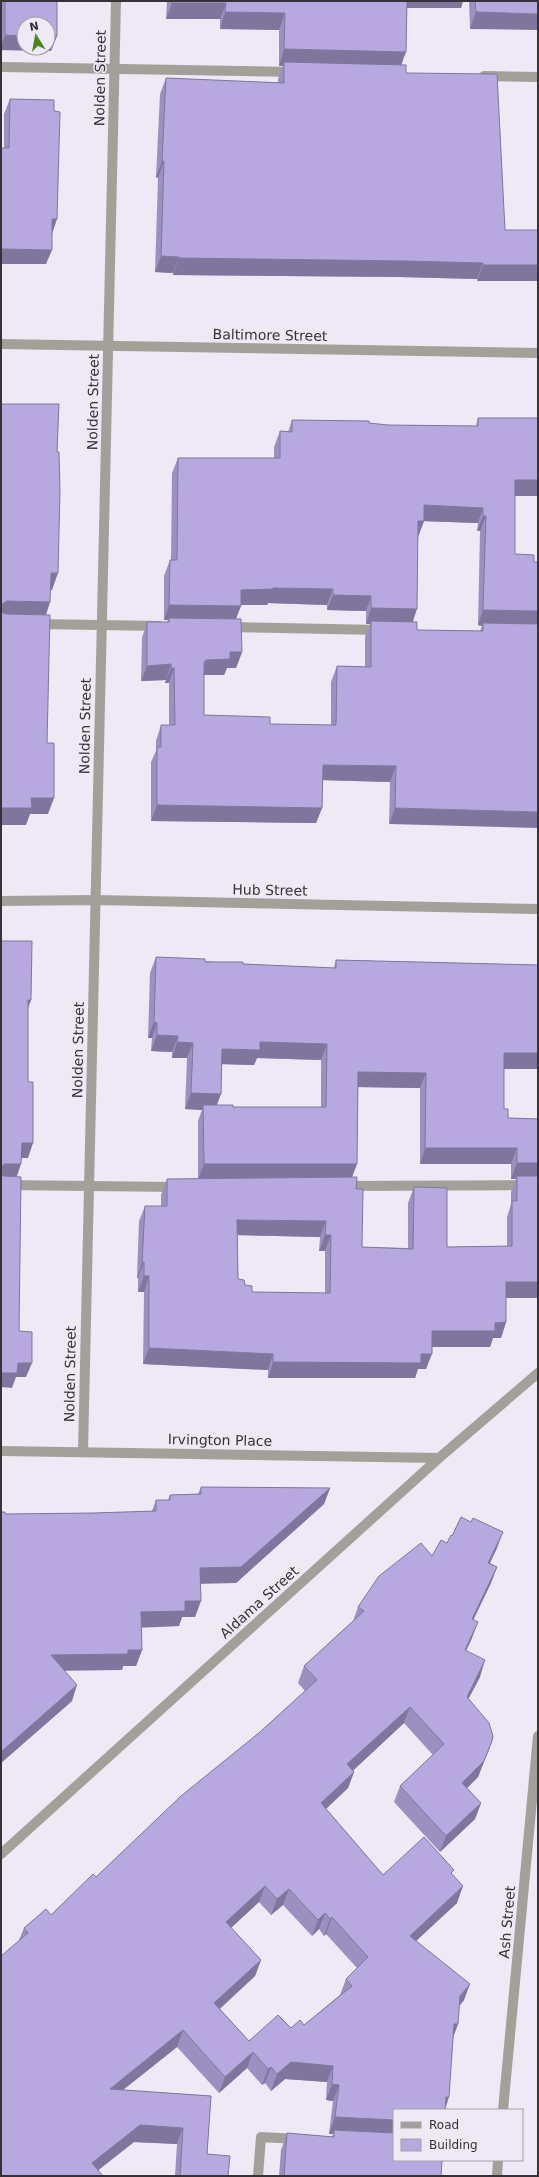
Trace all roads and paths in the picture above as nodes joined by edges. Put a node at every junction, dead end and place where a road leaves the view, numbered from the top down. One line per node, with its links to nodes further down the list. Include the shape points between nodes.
1 (116, 1): 3 (street, Nolden Street)
2 (1, 67): 3 (street)
3 (115, 68): 4 (street); 8 (street, Nolden Street)
4 (306, 72)
5 (474, 75): 6 (street)
6 (538, 77)
7 (1, 344): 8 (street, Baltimore Street)
8 (108, 346): 9 (street, Baltimore Street); 11 (street, Nolden Street)
9 (538, 353)
10 (24, 624): 11 (street)
11 (102, 625): 12 (street); 15 (street, Nolden Street)
12 (173, 626)
13 (221, 627): 14 (street)
14 (387, 630)
15 (95, 900): 16 (street, Hub Street); 17 (street, Hub Street); 21 (street, Nolden Street)
16 (1, 901)
17 (538, 909)
18 (1, 1185): 21 (street)
19 (538, 1185): 20 (street)
20 (333, 1186)
21 (88, 1187): 22 (street); 25 (street, Nolden Street)
22 (191, 1187)
23 (538, 1373): 26 (street, Aldama Street)
24 (1, 1451): 25 (street, Irvington Place)
25 (82, 1452): 26 (street, Irvington Place)
26 (439, 1458): 28 (street, Aldama Street)
27 (538, 1736): 29 (street, Ash Street)
28 (1, 1854)
29 (503, 2109)
30 (308, 2139): 32 (street, via 261,2137)
31 (498, 2161): 33 (street)
32 (258, 2176)
33 (497, 2176)

